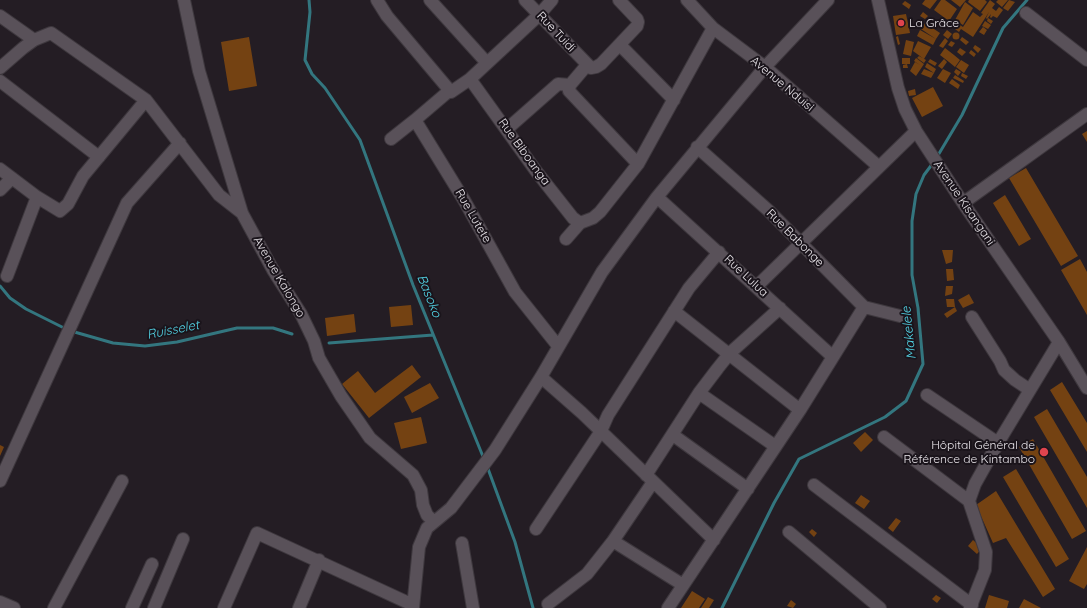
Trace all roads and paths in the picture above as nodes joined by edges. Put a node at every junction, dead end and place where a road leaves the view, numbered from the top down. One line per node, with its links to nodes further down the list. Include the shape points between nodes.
1 (184, 0): 43 (street, Avenue Kalongo, via 199,71)
2 (377, 0): 24 (street, via 387,16)
3 (430, 0): 17 (street)
4 (525, 0): 11 (street, Rue Tuidi)
5 (552, 0): 11 (street)
6 (619, 0): 15 (street, via 638,22)
7 (687, 0): 13 (street, Avenue Nduisi)
8 (828, 0): 19 (street)
9 (878, 0): 30 (street, Avenue Kisangani, via 898,88)
10 (1026, 13): 16 (street)
11 (539, 15): 17 (street); 18 (street, Rue Tuidi)
12 (0, 16): 14 (street)
13 (713, 28): 19 (street, Avenue Nduisi); 26 (street)
14 (34, 40): 20 (street); 25 (street, via 51,33)
15 (620, 45): 18 (street, via 596,67); 26 (street)
16 (1087, 60)
17 (486, 63): 21 (street)
18 (586, 65): 23 (street)
19 (765, 67): 33 (street); 36 (street, Avenue Nduisi)
20 (0, 68)
21 (470, 79): 24 (street); 29 (street, Rue Biboanga)
22 (0, 81): 34 (street)
23 (570, 85): 29 (street, via 558,84); 35 (street, via 569,91 574,98)
24 (450, 91): 28 (street)
25 (146, 100): 32 (street); 34 (street)
26 (674, 100): 35 (street)
27 (1087, 114): 42 (street)
28 (415, 120): 31 (street); 56 (street, Rue Lutete, via 464,200 515,292)
29 (507, 129): 44 (street, Rue Biboanga, via 541,177 573,218)
30 (916, 131): 36 (street); 42 (street, Avenue Kisangani)
31 (391, 138)
32 (180, 143): 43 (street, via 219,195); 71 (street, via 127,203)
33 (697, 147): 41 (street); 46 (street, Rue Babonge, via 769,211)
34 (99, 157): 40 (street, via 83,176 64,209 60,211)
35 (638, 164): 44 (street, via 600,212)
36 (878, 166): 46 (street)
37 (0, 168): 38 (street)
38 (12, 178): 39 (street); 40 (street)
39 (0, 190)
40 (38, 197): 48 (street)
41 (657, 197): 47 (street, Rue Lulua); 56 (street, via 602,272)
42 (963, 203): 55 (street, Avenue Kisangani)
43 (242, 213): 76 (street, Avenue Kalongo, via 301,314 319,358 341,396 370,438 413,475 421,490 427,515)
44 (580, 223): 45 (street)
45 (566, 239)
46 (799, 243): 49 (street); 50 (street, Rue Babonge)
47 (719, 252): 49 (street, Rue Lulua); 52 (street, via 694,280)
48 (7, 276)
49 (757, 286): 51 (street, Rue Lulua)
50 (864, 307): 53 (street); 58 (street)
51 (780, 308): 57 (street); 58 (street, Rue Lulua)
52 (674, 311): 57 (street); 65 (street, via 608,415)
53 (900, 316)
54 (972, 317): 61 (street, via 1004,370)
55 (1058, 342): 60 (street, Avenue Kisangani); 61 (street)
56 (558, 346): 59 (street)
57 (730, 354): 62 (street); 64 (street)
58 (833, 357): 64 (street)
59 (541, 377): 65 (street); 76 (street, via 495,450 451,508)
60 (1087, 388)
61 (1030, 390): 68 (street)
62 (699, 393): 66 (street); 69 (street)
63 (927, 395): 68 (street)
64 (800, 410): 69 (street)
65 (601, 431): 70 (street); 77 (street)
66 (673, 435): 70 (street); 74 (street)
67 (884, 437): 75 (street)
68 (998, 443): 75 (street, via 975,484)
69 (775, 446): 74 (street)
70 (649, 478): 80 (street); 81 (street)
71 (0, 481)
72 (122, 481): 91 (street)
73 (814, 485): 89 (street)
74 (748, 488): 80 (street)
75 (969, 501): 89 (street, via 986,552 985,570)
76 (434, 522): 88 (street, via 427,528 419,547)
77 (536, 529)
78 (789, 532): 98 (street)
79 (183, 539): 93 (street)
80 (714, 540): 85 (street)
81 (613, 541): 85 (street); 87 (street, via 587,574)
82 (462, 543): 96 (street)
83 (319, 560): 88 (street); 94 (street, via 257,533); 95 (street)
84 (152, 564): 92 (street)
85 (683, 585): 97 (street)
86 (0, 602): 90 (street)
87 (548, 604)
88 (413, 606)
89 (971, 606)
90 (14, 608)
91 (54, 608)
92 (132, 608)
93 (154, 608)
94 (224, 608)
95 (299, 608)
96 (473, 608)
97 (668, 608)
98 (880, 608)

